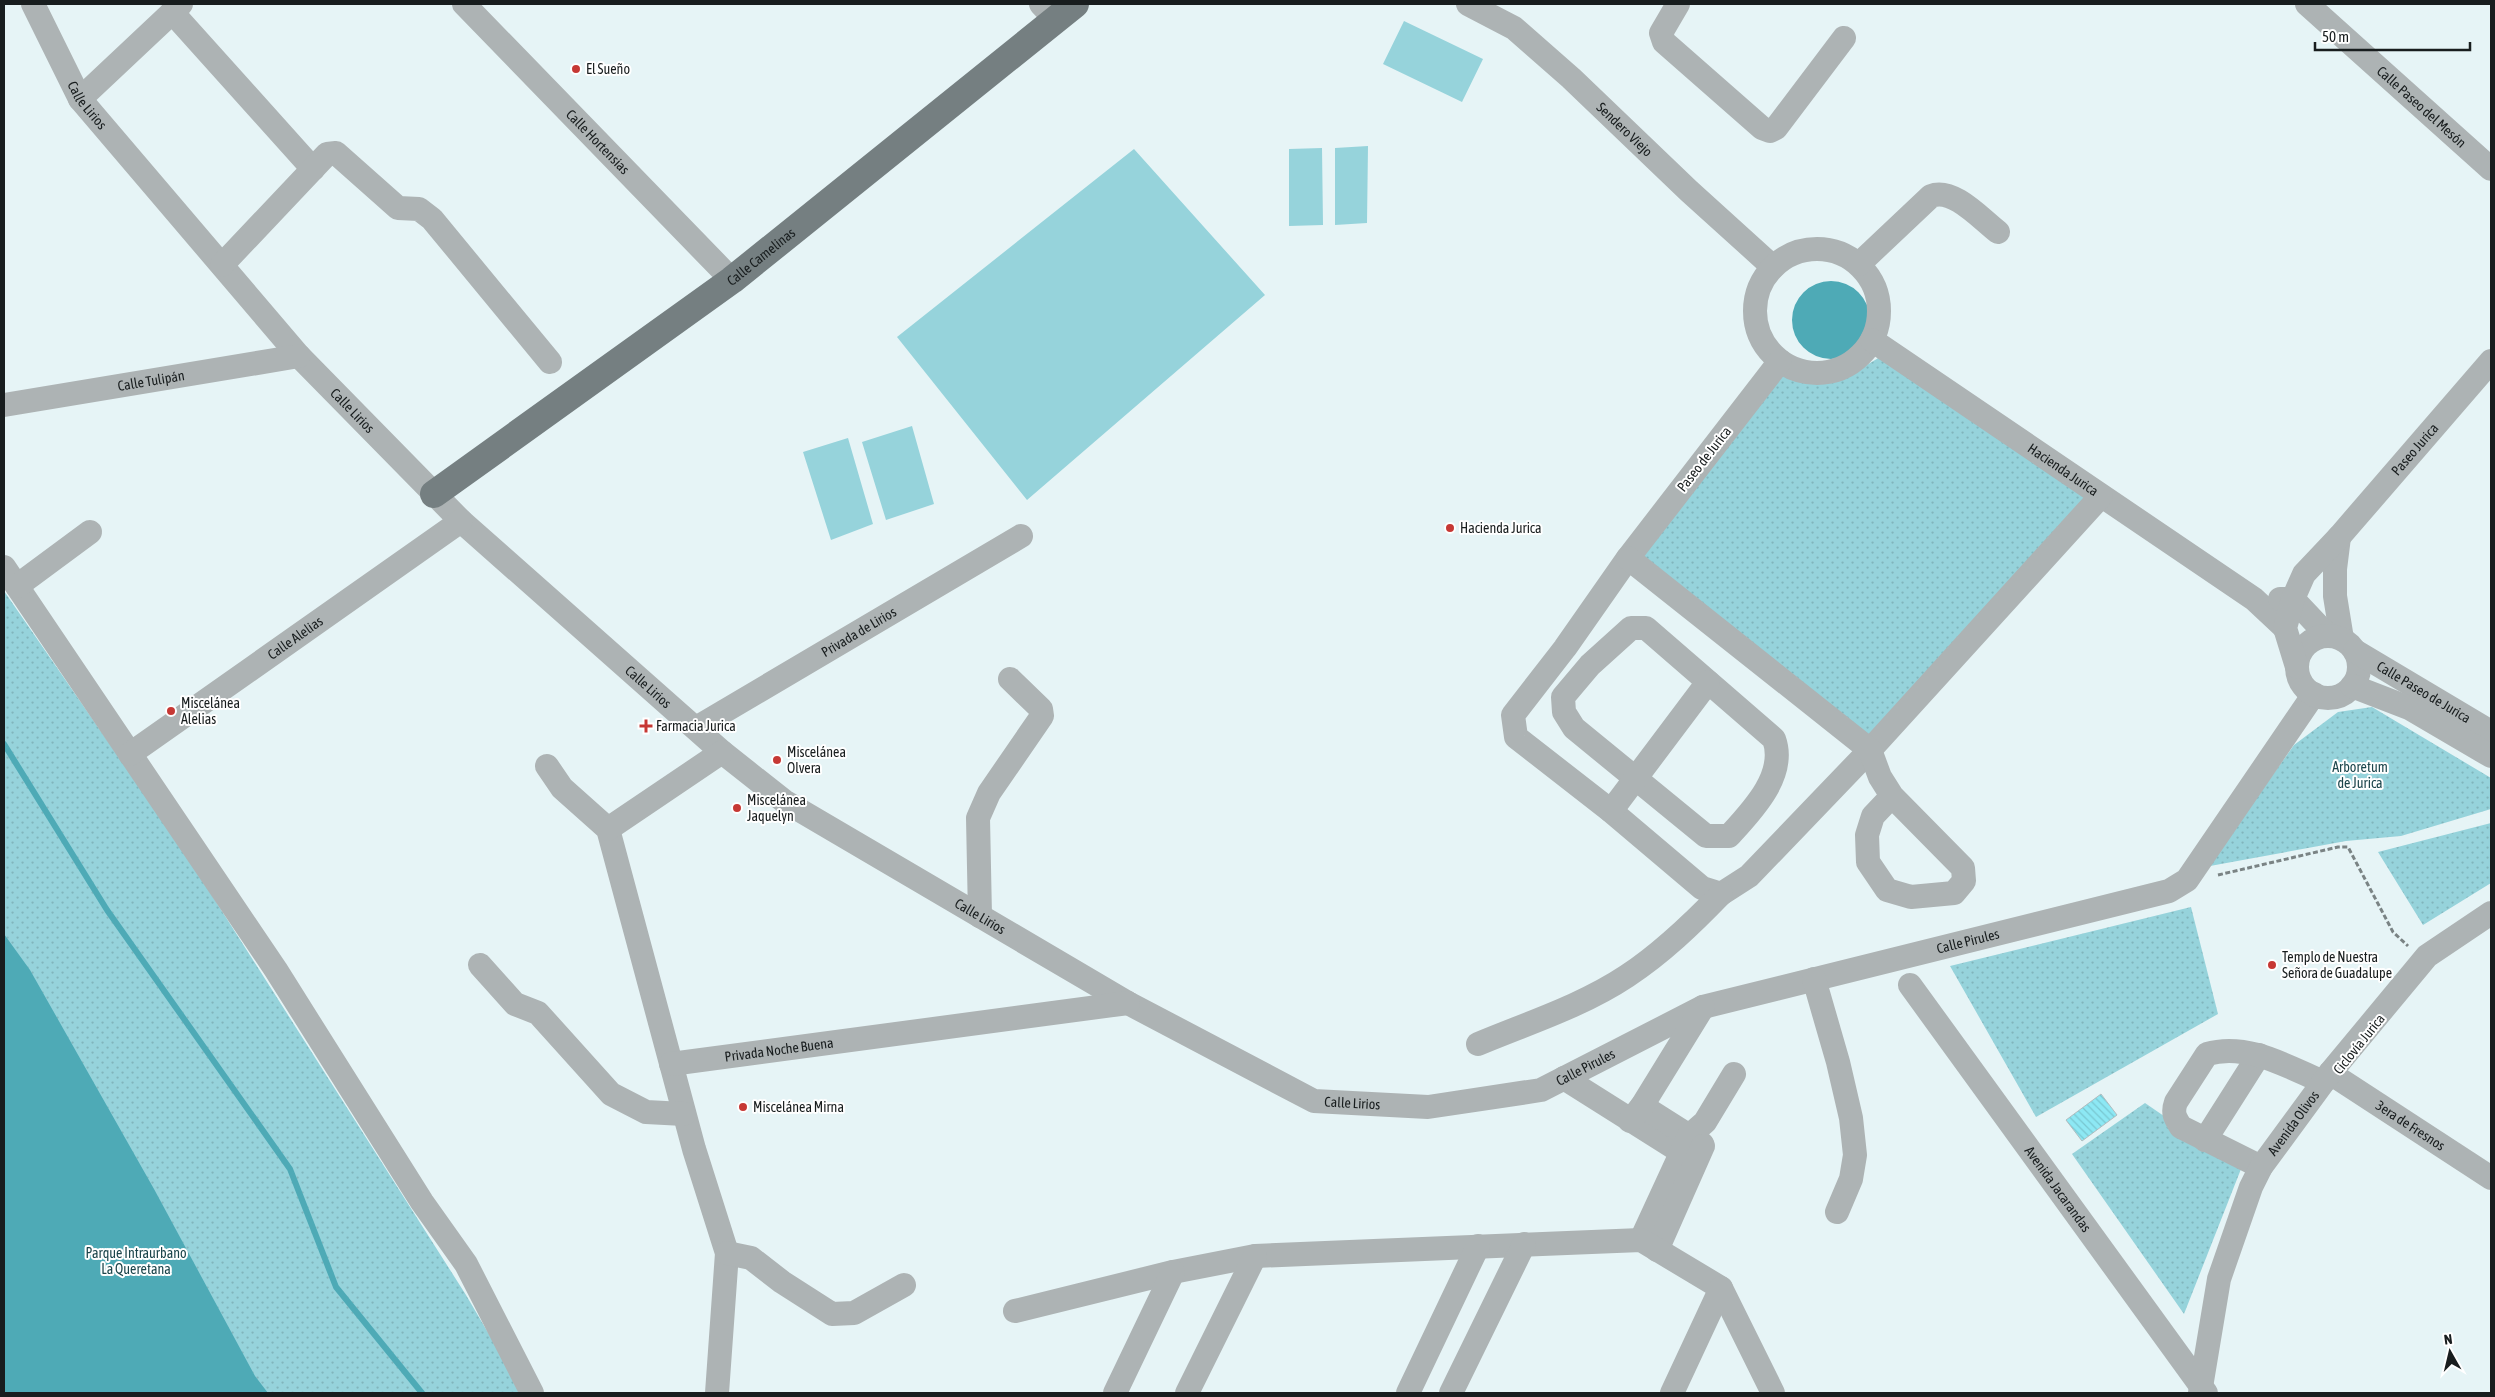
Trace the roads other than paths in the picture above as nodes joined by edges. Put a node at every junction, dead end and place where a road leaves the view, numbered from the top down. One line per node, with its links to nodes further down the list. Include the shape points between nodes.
1 (33, 4): 9 (street, Calle Lirios)
2 (464, 4): 16 (street, Calle Hortensias)
3 (1468, 4): 15 (street, Sendero Viejo, via 1514,28)
4 (1678, 4): 8 (street, via 1661,33 1664,42 1762,128 1770,131 1776,128)
5 (2308, 4): 11 (street, Calle Paseo del Mesón)
6 (177, 8): 9 (street); 10 (street)
7 (1057, 9): 16 (main road, Calle Camelinas)
8 (1844, 38)
9 (80, 99): 14 (street, Calle Lirios)
10 (313, 169): 14 (street); 21 (street, via 327,154 336,153 398,208 419,209 432,220)
11 (2491, 170)
12 (1998, 232): 13 (street, via 1952,196 1940,192 1931,196)
13 (1859, 264): 15 (street, via 1839,252 1822,248 1787,256); 17 (street, via 1876,289 1880,306)
14 (222, 265): 18 (street, Calle Lirios)
15 (1773, 267): 19 (street, via 1759,290 1755,316 1767,348)
16 (732, 280): 23 (main road, Calle Camelinas)
17 (1872, 340): 19 (street, via 1862,355 1831,372 1813,373); 24 (street, Hacienda Jurica)
18 (299, 356): 22 (street, Calle Tulipán); 23 (street, Calle Lirios)
19 (1780, 361): 29 (street, Paseo de Jurica)
20 (2491, 361): 28 (street, Paseo Jurica)
21 (550, 362)
22 (4, 405)
23 (434, 494): 25 (street, Calle Lirios)
24 (2102, 496): 31 (street, Hacienda Jurica); 44 (street)
25 (461, 521): 42 (street, Calle Lirios); 46 (street, Calle Alelias)
26 (90, 532): 30 (street)
27 (1021, 536): 42 (street, Privada de Lirios)
28 (2339, 537): 32 (street, Paseo Jurica, via 2304,574); 34 (street, via 2335,596)
29 (1628, 558): 35 (street, Paseo de Jurica); 44 (street)
30 (10, 576): 46 (street)
31 (2254, 599): 32 (street); 33 (street, Hacienda Jurica)
32 (2293, 599): 33 (street, Paseo Jurica); 34 (street)
33 (2284, 628): 37 (street)
34 (2341, 642): 37 (street, via 2312,640 2301,651); 40 (street, via 2359,669); 43 (street, Calle Paseo de Jurica)
35 (1565, 648): 36 (street); 51 (street, Paseo de Jurica, via 1513,715 1516,737)
36 (1590, 665): 39 (street, via 1631,628 1646,628); 49 (street, via 1563,698 1564,712 1574,728)
37 (2297, 667): 41 (street, via 2305,687)
38 (1010, 679): 55 (street, via 1041,709 1042,716 989,793 978,818)
39 (1708, 682): 49 (street); 49 (street, via 1774,739 1778,763 1757,805 1729,836 1706,836)
40 (2352, 686): 41 (street, via 2341,694 2327,697); 47 (street, Calle Paseo de Jurica, via 2409,708)
41 (2314, 694): 57 (street, Calle Pirules, via 2187,880 2168,891)
42 (696, 728): 45 (street, Calle Lirios)
43 (2491, 732)
44 (1870, 750): 50 (street, via 1880,777); 53 (street, via 1749,876)
45 (722, 752): 52 (street); 55 (street, Calle Lirios, via 784,801)
46 (130, 754): 85 (street, via 276,970 422,1202 466,1264)
47 (2491, 756)
48 (547, 766): 52 (street, via 562,788)
49 (1635, 779): 51 (street)
50 (1892, 796): 50 (street, via 1963,868 1964,881 1954,893 1911,897 1887,890 1868,862 1867,835 1872,816)
51 (1611, 811): 53 (street, Paseo de Jurica, via 1702,888)
52 (608, 829): 63 (street)
53 (1721, 894): 61 (street, via 1681,935 1627,976 1575,1004)
54 (2491, 913): 66 (street, Avenida Olivos, via 2427,956)
55 (980, 916): 59 (street, Calle Lirios)
56 (480, 965): 68 (street, via 515,1004 538,1013 611,1094 646,1112)
57 (1814, 979): 60 (street, Calle Pirules); 74 (street, via 1838,1062 1851,1118 1855,1155 1851,1179)
58 (1910, 985): 84 (street, Avenida Jacarandas)
59 (1128, 1004): 63 (street, Privada Noche Buena); 67 (street, Calle Lirios, via 1314,1101 1428,1107)
60 (1703, 1007): 65 (street, Calle Pirules); 69 (street)
61 (1478, 1044)
62 (2259, 1055): 66 (street, 3era de Fresnos); 70 (street); 70 (street, 3era de Fresnos, via 2232,1050 2207,1054 2176,1102 2174,1118 2181,1127)
63 (672, 1064): 68 (street)
64 (1734, 1074): 71 (street)
65 (1564, 1078): 67 (street, Calle Pirules); 69 (street)
66 (2327, 1078): 72 (street, Avenida Olivos); 73 (street, 3era de Fresnos)
67 (1541, 1090)
68 (684, 1114): 78 (street)
69 (1636, 1114): 71 (street)
70 (2205, 1140): 72 (street)
71 (1695, 1143): 76 (street)
72 (2261, 1167): 84 (street, Avenida Olivos, via 2219,1279)
73 (2491, 1178)
74 (1837, 1212)
75 (1524, 1244): 76 (street); 77 (street); 90 (street)
76 (1649, 1245): 82 (street)
77 (1478, 1246): 79 (street); 89 (street)
78 (728, 1253): 81 (street, via 751,1258 832,1314 854,1313); 86 (street)
79 (1256, 1256): 80 (street); 88 (street)
80 (1173, 1272): 83 (street); 87 (street)
81 (904, 1285)
82 (1721, 1288): 91 (street); 92 (street)
83 (1015, 1312)
84 (2202, 1391)
85 (532, 1393)
86 (717, 1393)
87 (1115, 1393)
88 (1187, 1393)
89 (1408, 1393)
90 (1451, 1393)
91 (1672, 1393)
92 (1773, 1393)

